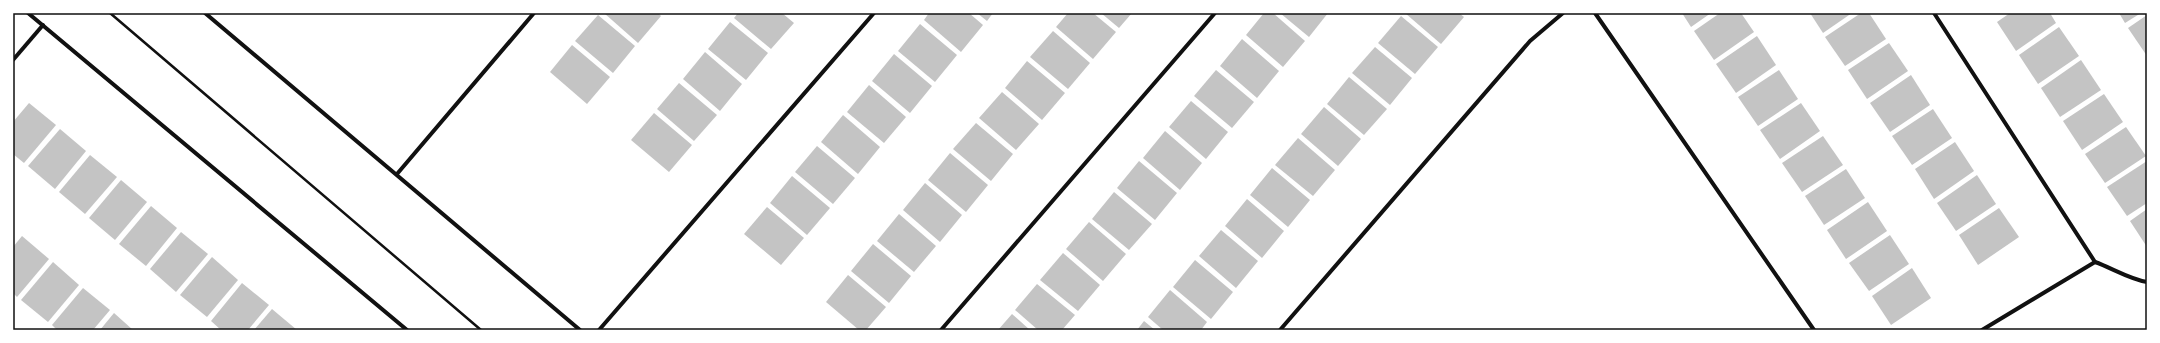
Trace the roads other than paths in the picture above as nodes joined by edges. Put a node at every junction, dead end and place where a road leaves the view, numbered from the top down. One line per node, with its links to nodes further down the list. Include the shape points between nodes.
1 (28, 13): 9 (street)
2 (206, 13): 11 (street)
3 (534, 13): 11 (street)
4 (874, 13): 16 (street)
5 (1215, 13): 17 (street)
6 (1563, 13): 18 (street, via 1530,41)
7 (1596, 13): 19 (street)
8 (1934, 13): 12 (street)
9 (43, 25): 10 (street); 14 (street)
10 (13, 60)
11 (396, 174): 15 (street)
12 (2095, 262): 13 (street, via 2135,280); 20 (street)
13 (2147, 282)
14 (407, 330)
15 (580, 330)
16 (599, 330)
17 (941, 330)
18 (1280, 330)
19 (1814, 330)
20 (1982, 330)

